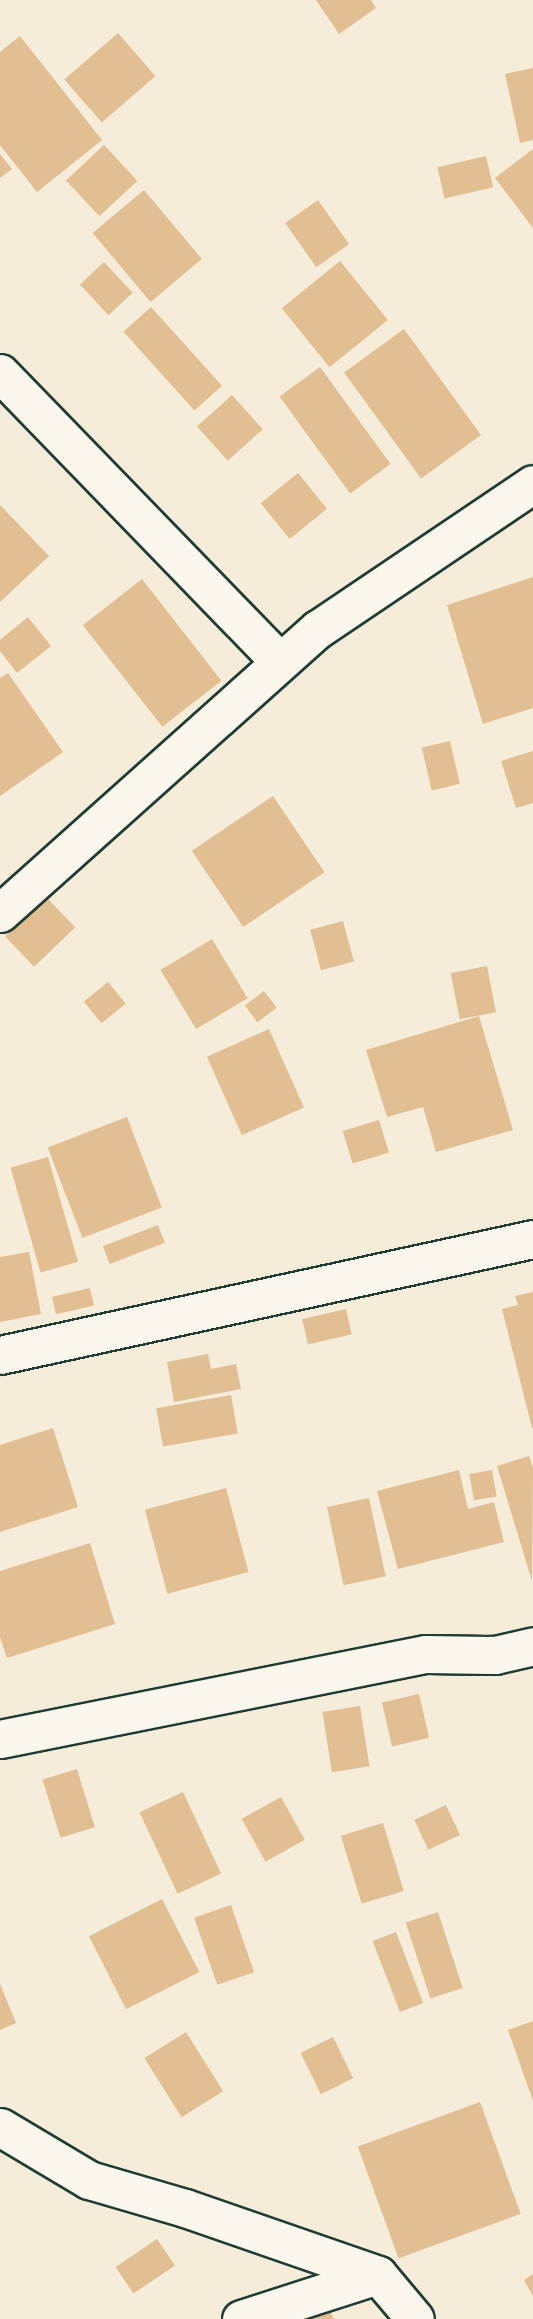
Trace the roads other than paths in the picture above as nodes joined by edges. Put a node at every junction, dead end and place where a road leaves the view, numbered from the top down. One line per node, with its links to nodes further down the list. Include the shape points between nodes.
1 (0, 373): 3 (street)
2 (533, 484): 3 (street, via 394,575)
3 (279, 661): 4 (street)
4 (0, 912)
5 (533, 1239): 6 (street)
6 (0, 1355)
7 (533, 1646): 8 (street, via 495,1656 426,1654)
8 (0, 1739)
9 (0, 2127): 10 (street, via 89,2180)
10 (378, 2275): 11 (street); 12 (street)
11 (241, 2319)
12 (415, 2319)

